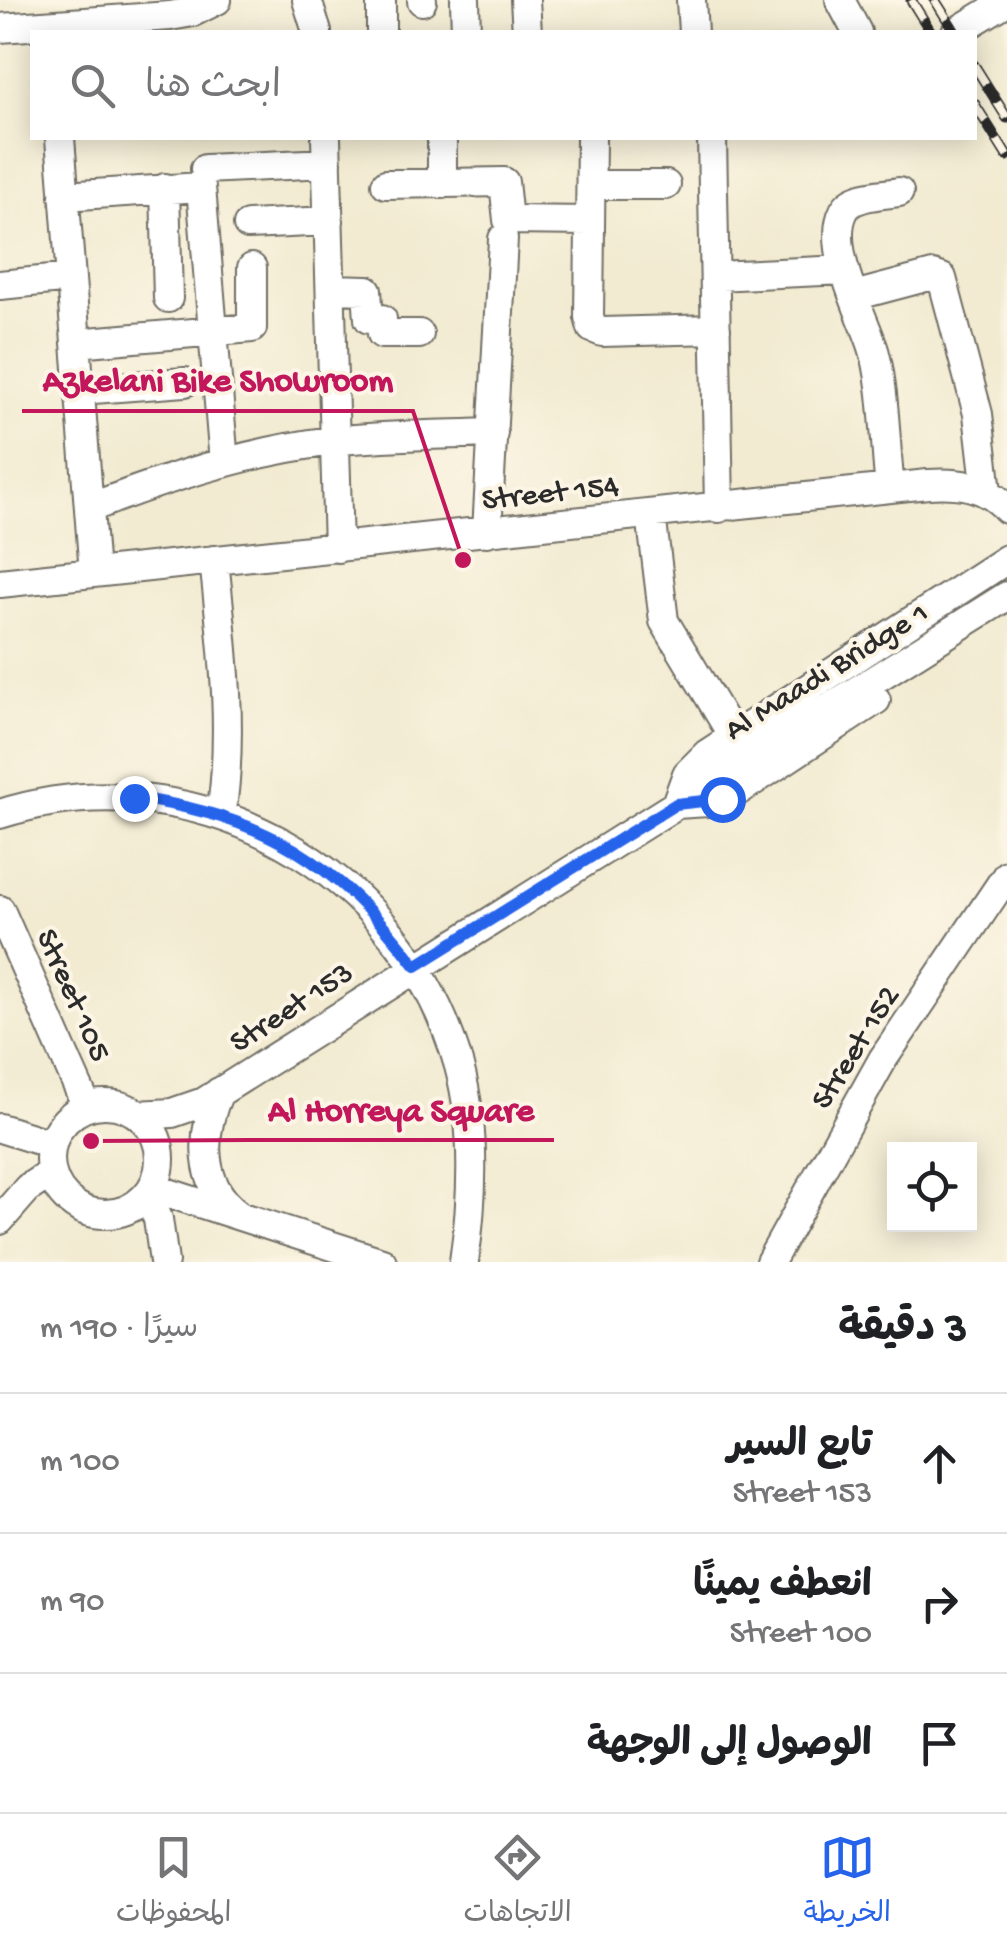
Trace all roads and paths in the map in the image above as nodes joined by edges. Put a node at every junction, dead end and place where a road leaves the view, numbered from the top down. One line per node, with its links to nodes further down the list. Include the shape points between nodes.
1 (217, 0): 10 (street)
2 (308, 0): 12 (street)
3 (381, 0): 13 (street)
4 (464, 0): 14 (street)
5 (525, 0): 15 (street)
6 (690, 0): 16 (street)
7 (840, 0): 17 (street)
8 (1007, 1): 18 (street)
9 (51, 19): 10 (street); 11 (street)
10 (180, 24)
11 (0, 28)
12 (317, 30)
13 (381, 30)
14 (466, 30)
15 (527, 30)
16 (694, 30)
17 (856, 30)
18 (959, 30)
19 (60, 140): 31 (street)
20 (442, 140): 26 (street)
21 (592, 140): 27 (street)
22 (712, 140): 37 (street)
23 (327, 150): 24 (street); 33 (street)
24 (203, 179): 29 (street); 44 (street)
25 (386, 184): 26 (street)
26 (442, 184): 32 (street, via 504,182 508,220)
27 (591, 185): 28 (street); 32 (street)
28 (666, 185)
29 (165, 188): 31 (street); 42 (street)
30 (899, 192): 39 (street, via 856,200 844,211 841,236)
31 (64, 196): 38 (street)
32 (590, 220): 43 (street, via 589,317 596,332)
33 (329, 221): 34 (street); 41 (street)
34 (248, 225)
35 (504, 239): 49 (street)
36 (252, 268): 44 (street, via 254,326)
37 (715, 276): 39 (street); 43 (street)
38 (71, 278): 40 (street); 46 (street)
39 (850, 283): 52 (street, via 876,356); 53 (street, via 934,274 944,280)
40 (0, 284)
41 (331, 289): 45 (street, via 368,290 368,318 382,319 382,334); 50 (street)
42 (168, 298)
43 (716, 329): 55 (street)
44 (213, 332): 46 (street); 51 (street)
45 (420, 334)
46 (76, 343): 48 (street)
47 (185, 382): 48 (street)
48 (80, 390): 54 (street)
49 (494, 433): 50 (street); 57 (street)
50 (335, 441): 51 (street); 58 (street)
51 (224, 463): 54 (street)
52 (890, 488): 53 (street, Street 154, via 949,483); 55 (street, Street 154)
53 (997, 501)
54 (90, 508): 61 (street)
55 (719, 508): 56 (street, Street 154)
56 (651, 514): 57 (street, Street 154); 65 (street, via 664,622)
57 (487, 532): 58 (street, Street 154)
58 (338, 548): 60 (street, Street 154)
59 (1007, 559): 65 (street, Street 153)
60 (214, 560): 61 (street, Street 154); 68 (street, via 229,711)
61 (94, 573): 62 (street, Street 154)
62 (0, 582)
63 (1007, 596): 66 (street, Al Maadi Bridge 1)
64 (1007, 615): 66 (street, Street 153, via 734,793)
65 (734, 736): 66 (street, Street 153, via 696,763)
66 (678, 803): 71 (street, Street 153)
67 (0, 814): 68 (street, via 90,798 149,800)
68 (220, 815): 71 (street, via 324,869 386,926)
69 (1007, 875): 84 (street, Street 152, via 883,1059)
70 (0, 910): 73 (street, Street 105)
71 (416, 966): 72 (street, Street 153); 83 (street, via 459,1067 469,1122)
72 (219, 1092): 74 (street, Street 153, via 189,1108); 79 (street, via 206,1130 208,1168 225,1204)
73 (88, 1107): 74 (street, via 114,1105); 76 (street, via 65,1121)
74 (138, 1115): 78 (street, via 160,1149)
75 (0, 1128): 76 (street)
76 (51, 1144): 77 (street)
77 (51, 1173): 78 (street, via 70,1202 102,1215 135,1206); 80 (street)
78 (150, 1191): 79 (street); 81 (street)
79 (239, 1215): 82 (street)
80 (0, 1220)
81 (164, 1262)
82 (382, 1262)
83 (464, 1262)
84 (770, 1262)

